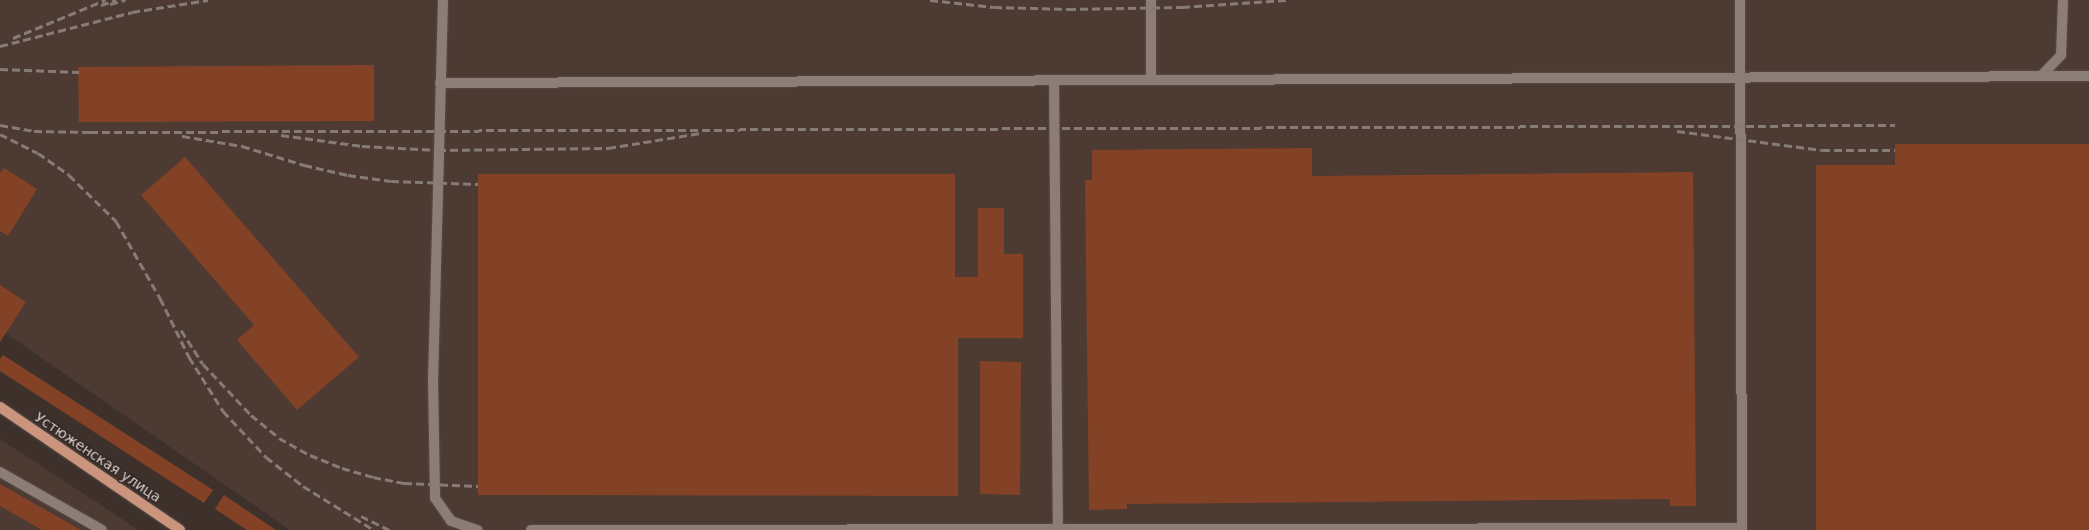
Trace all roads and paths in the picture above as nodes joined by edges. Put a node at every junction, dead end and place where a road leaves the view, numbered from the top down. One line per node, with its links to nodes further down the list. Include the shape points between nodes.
1 (443, 0): 10 (lane)
2 (1151, 0): 9 (lane)
3 (1740, 0): 5 (lane)
4 (2063, 0): 6 (lane, via 2061,55)
5 (1740, 76): 6 (lane); 9 (lane); 14 (lane)
6 (2041, 76): 7 (lane)
7 (2089, 76)
8 (1054, 80): 9 (lane); 10 (lane); 13 (lane)
9 (1151, 80)
10 (440, 84): 17 (lane, via 433,379 435,498 451,521)
11 (0, 407): 16 (main road, Устюженская улица)
12 (0, 472): 15 (lane)
13 (1058, 528): 14 (lane); 18 (lane)
14 (1742, 529)
15 (102, 530)
16 (180, 530)
17 (477, 530)
18 (532, 530)

